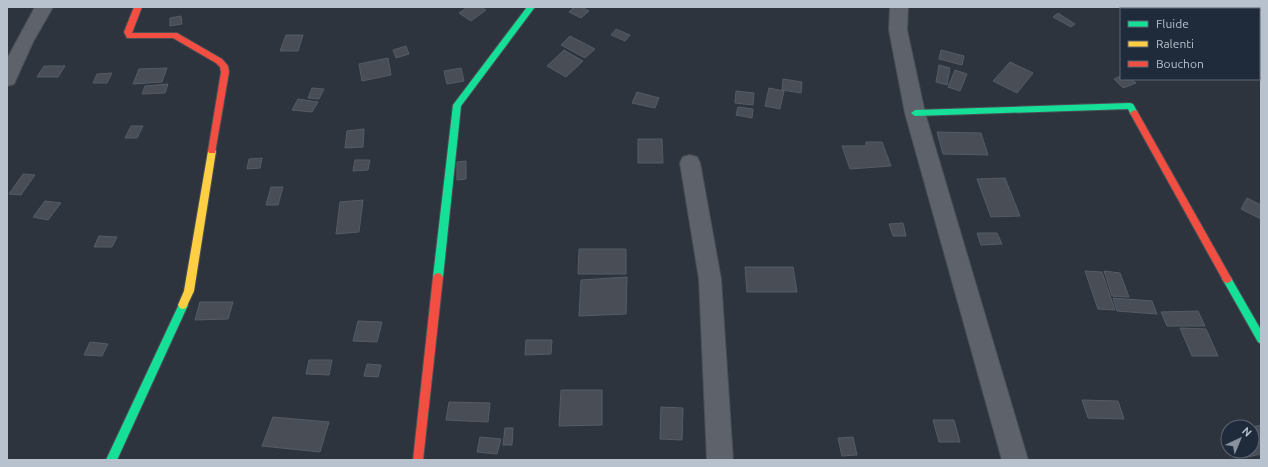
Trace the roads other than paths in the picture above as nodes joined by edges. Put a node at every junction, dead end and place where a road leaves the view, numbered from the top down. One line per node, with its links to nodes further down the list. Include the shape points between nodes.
1 (44, 7): 5 (street)
2 (138, 7): 9 (street, via 128,32 130,36 174,35 219,61 225,72 190,291)
3 (531, 7): 10 (street, via 457,105)
4 (899, 7): 6 (street, via 898,30)
5 (7, 79)
6 (915, 113): 8 (street, via 1130,106); 12 (street)
7 (690, 163): 11 (street, via 710,279)
8 (1261, 339)
9 (111, 460)
10 (418, 460)
11 (720, 460)
12 (1015, 460)

